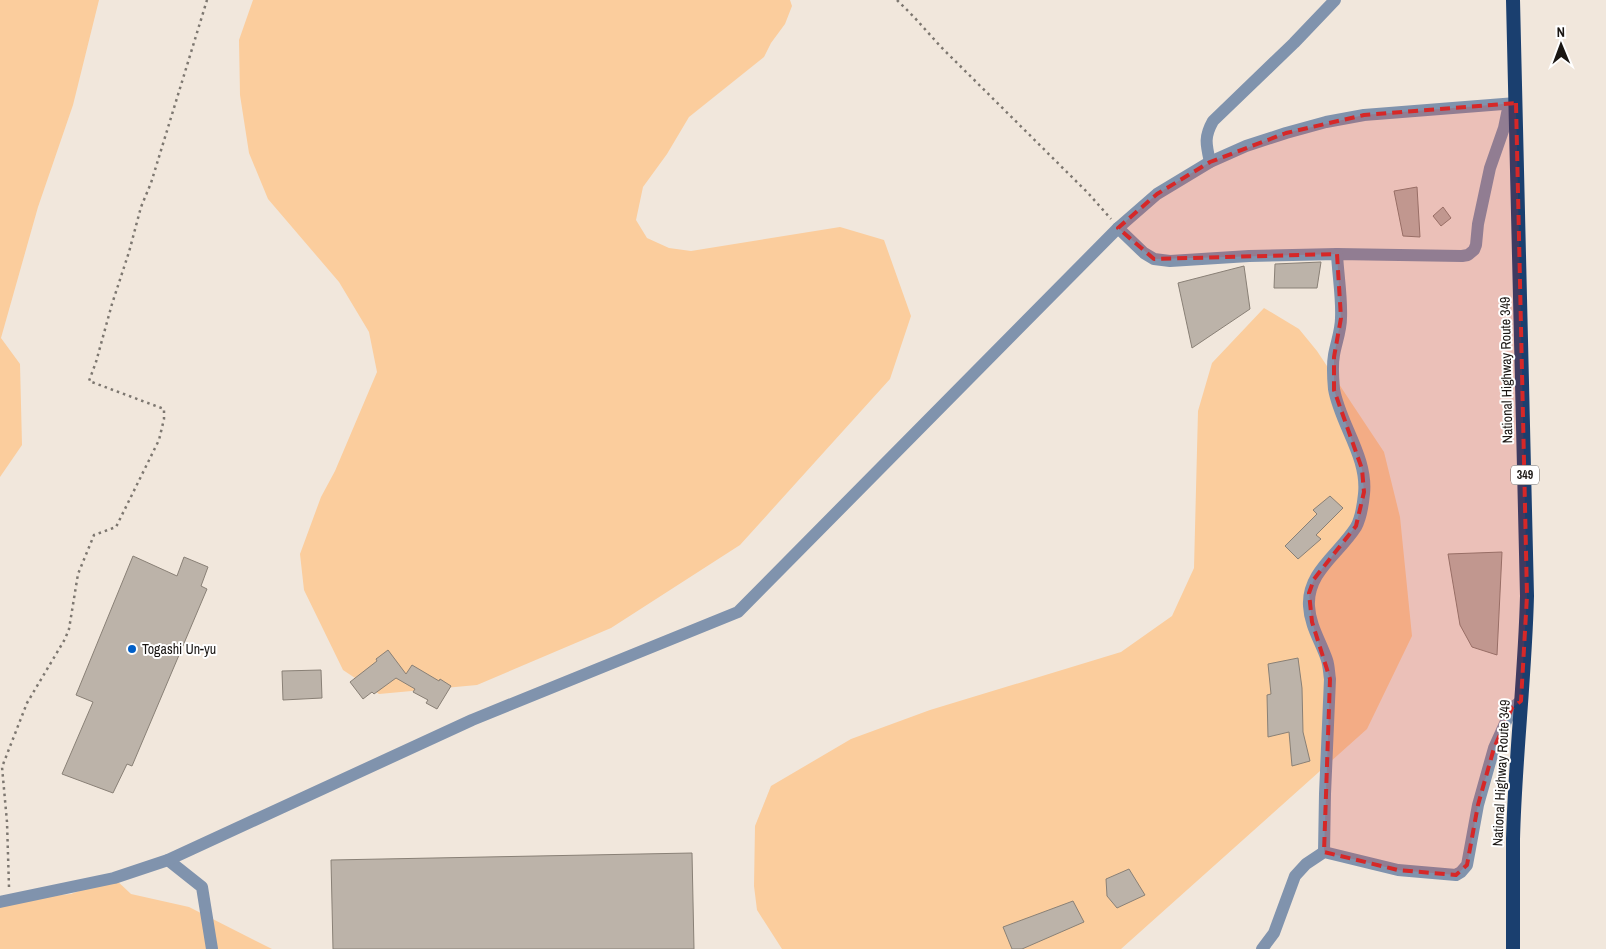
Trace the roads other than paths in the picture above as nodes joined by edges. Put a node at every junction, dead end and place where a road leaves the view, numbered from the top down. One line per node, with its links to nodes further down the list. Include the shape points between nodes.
1 (1335, 0): 4 (street, via 1213,120 1206,137)
2 (1514, 0): 3 (highway, National Highway Route 349 / 349)
3 (1512, 104): 4 (street, via 1364,115 1326,122 1246,146); 6 (street, via 1490,168 1474,250 1462,256); 7 (highway, National Highway Route 349 / 349, via 1527,596)
4 (1210, 162): 5 (street, via 1157,194)
5 (1118, 228): 6 (street, via 1154,259); 9 (street, via 738,612 472,720)
6 (1337, 254): 8 (street, via 1341,318 1333,374 1339,407 1362,469 1364,492 1356,526 1314,579 1310,593 1312,622 1327,660 1330,679)
7 (1521, 701): 8 (street, via 1512,708 1494,748 1478,805 1467,865 1461,872 1456,875 1398,870); 13 (highway, National Highway Route 349 / 349, via 1514,838)
8 (1324, 852): 12 (street, via 1295,876 1274,933)
9 (168, 860): 10 (street, via 114,878); 11 (street, via 202,887)
10 (5, 901)
11 (212, 949)
12 (1262, 949)
13 (1513, 949)

